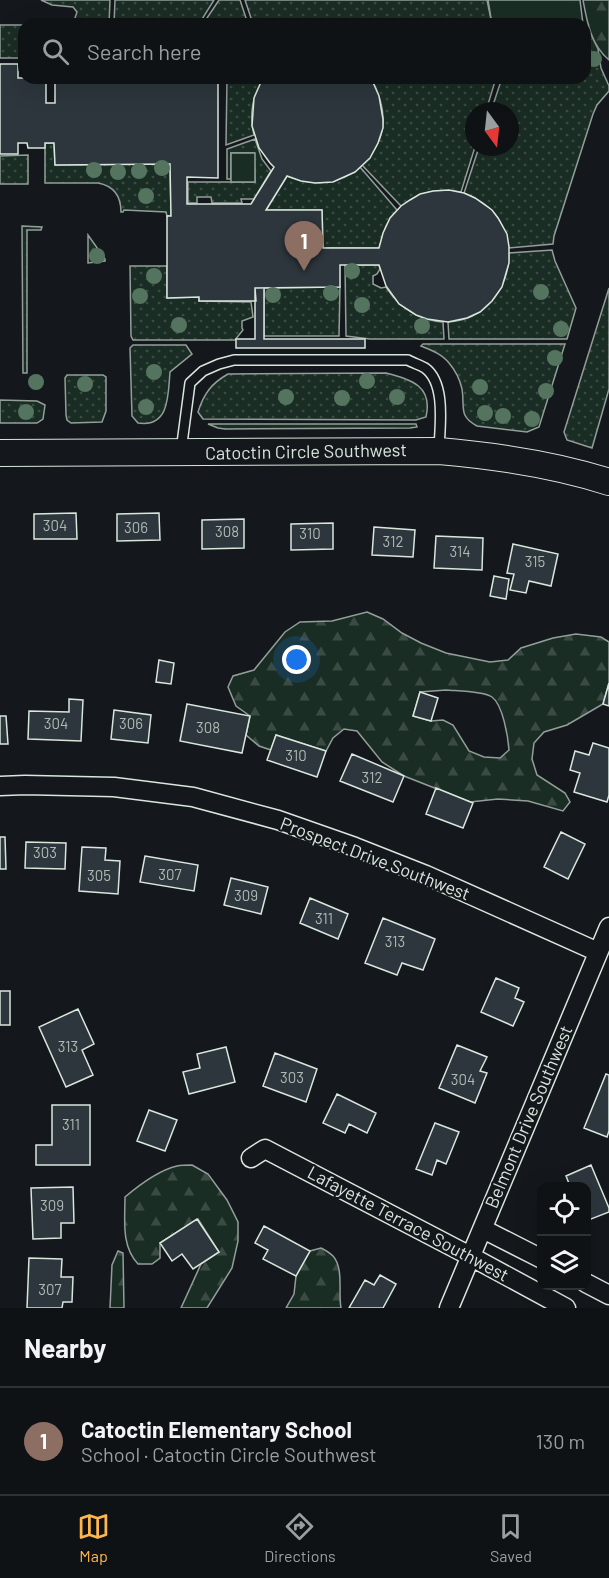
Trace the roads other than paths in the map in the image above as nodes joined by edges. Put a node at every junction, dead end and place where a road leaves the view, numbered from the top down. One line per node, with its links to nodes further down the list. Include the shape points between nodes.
1 (439, 451): 3 (main road, Catoctin Circle Southwest); 3 (lane, via 441,402 436,383 426,368 408,360 234,360 203,371 190,384); 4 (main road, Catoctin Circle Southwest, via 543,465)
2 (0, 453): 3 (main road, Catoctin Circle Southwest)
3 (181, 453)
4 (609, 482)
5 (0, 786): 7 (street, Prospect Drive Southwest, via 114,788 193,797 278,820 416,871)
6 (609, 927): 7 (street, Belmont Drive Southwest)
7 (598, 952): 9 (street, Belmont Drive Southwest)
8 (251, 1158): 10 (street, Lafayette Terrace Southwest, via 265,1149)
9 (483, 1229): 10 (street, Belmont Drive Southwest); 11 (street, Lafayette Terrace Southwest)
10 (470, 1256): 14 (street, Belmont Drive Southwest); 15 (street, Lafayette Terrace Southwest)
11 (537, 1256)
12 (591, 1286): 13 (street)
13 (609, 1295)
14 (449, 1308)
15 (566, 1308)

